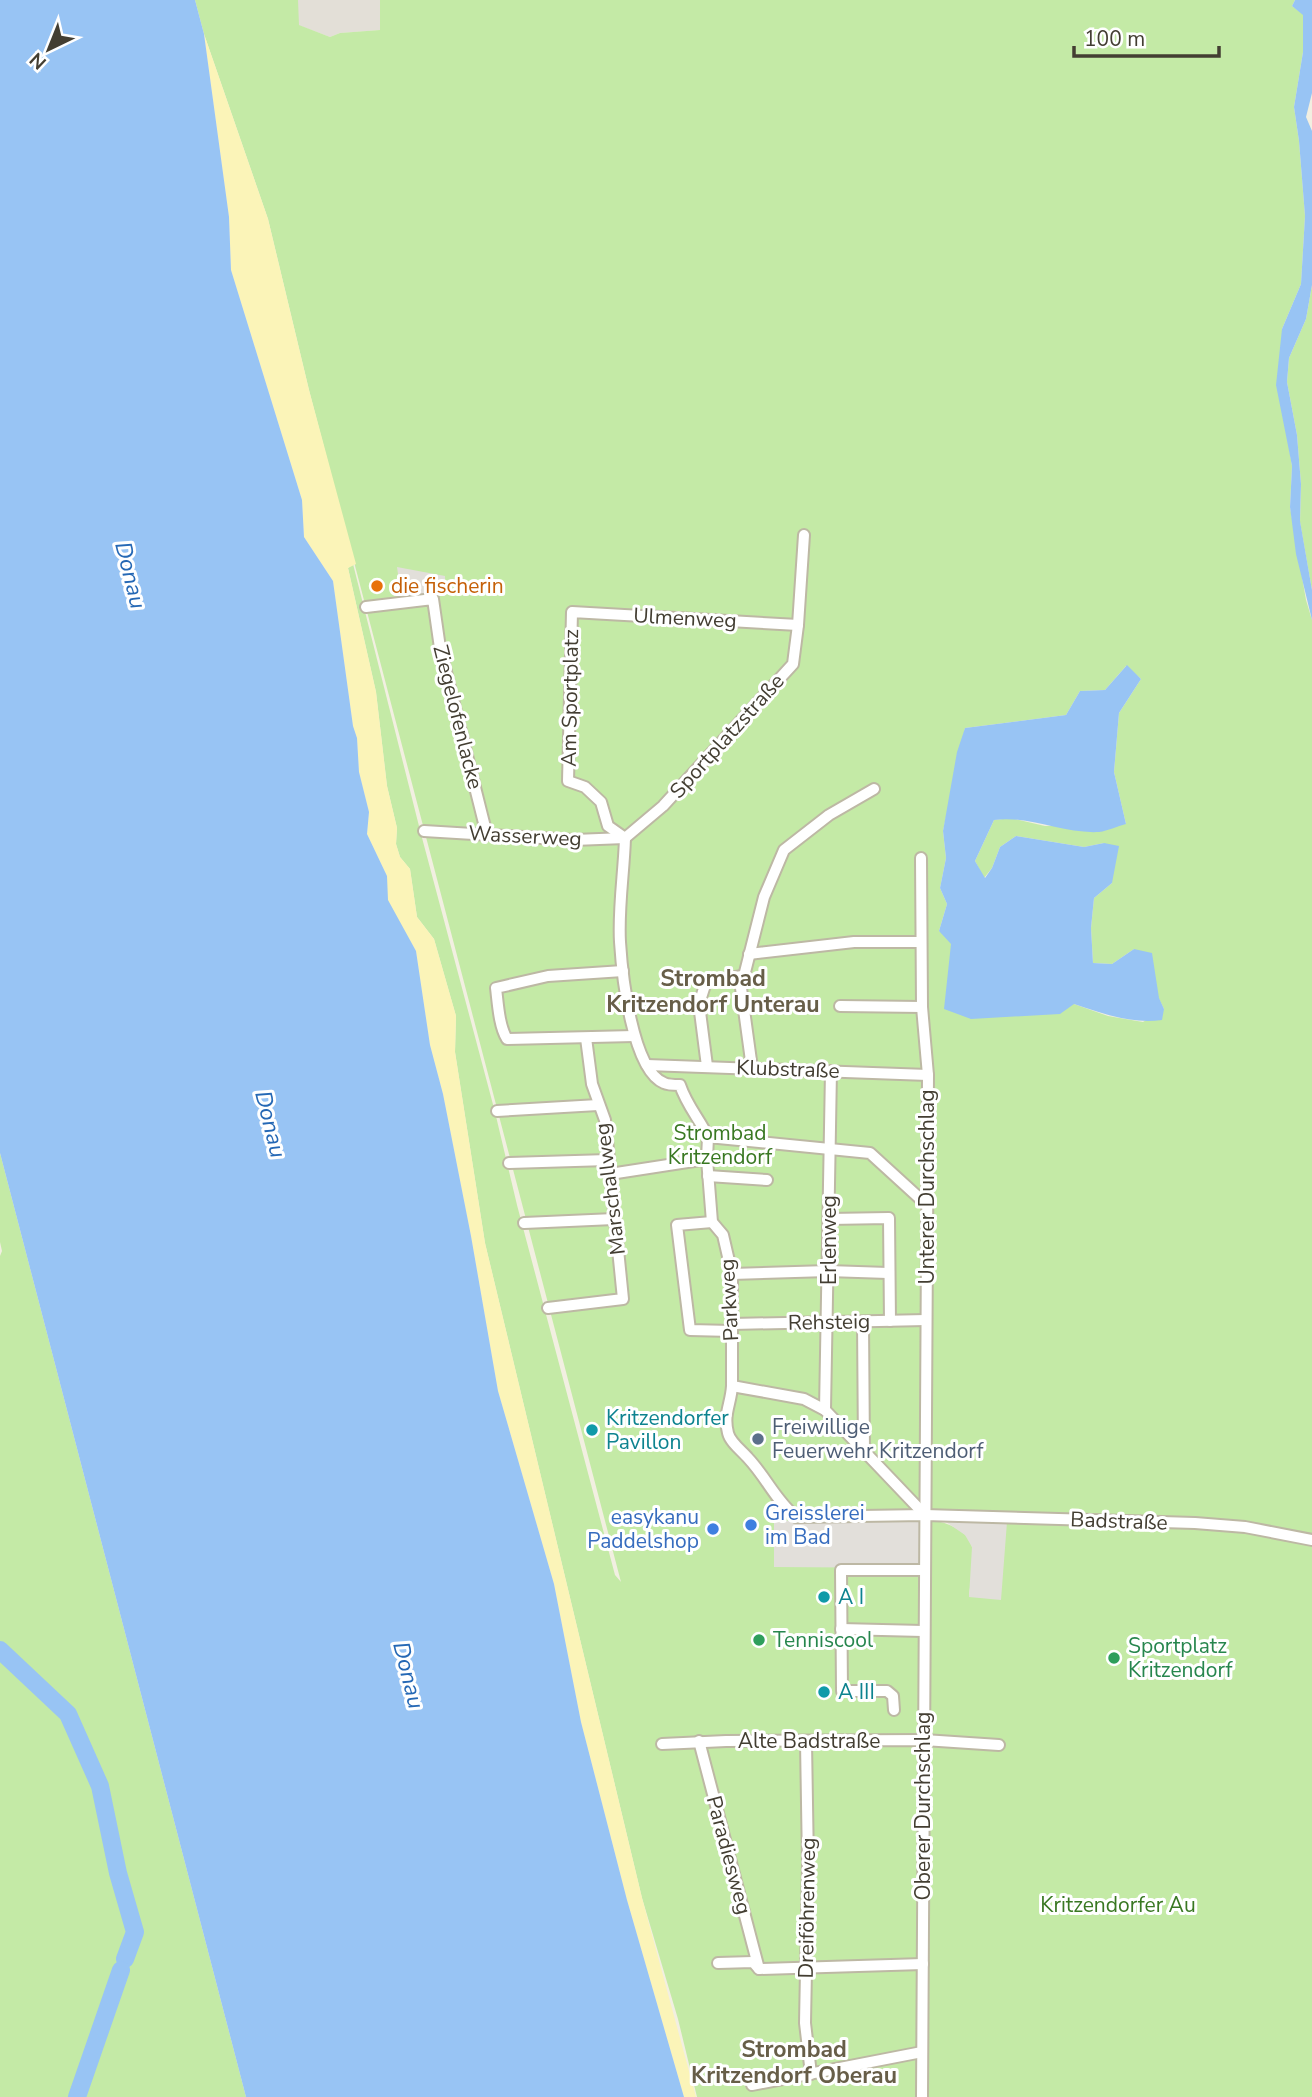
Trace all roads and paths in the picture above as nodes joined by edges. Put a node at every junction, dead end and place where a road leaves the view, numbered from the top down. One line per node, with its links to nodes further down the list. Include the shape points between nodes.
1 (804, 535): 4 (street, Sportplatzstraße)
2 (366, 607): 7 (street, Ziegelofenlacke, via 433,599 440,648)
3 (572, 612): 4 (street, Ulmenweg); 8 (street, Am Sportplatz, via 568,781 584,787 601,802 608,826)
4 (798, 625): 8 (street, Sportplatzstraße, via 793,664 663,806)
5 (874, 789): 11 (street, via 829,815 784,850 764,897)
6 (424, 831): 7 (street, Wasserweg)
7 (487, 835): 8 (street, Wasserweg)
8 (625, 838): 12 (street, via 620,940)
9 (921, 858): 10 (street, Unterer Durchschlag)
10 (920, 942): 11 (street, via 854,942); 15 (street, Unterer Durchschlag)
11 (749, 954): 13 (street)
12 (624, 971): 16 (street); 17 (street, via 548,976 496,988 508,1039)
13 (743, 976): 19 (street, via 706,982 699,1004); 20 (street)
14 (839, 1006): 15 (street)
15 (922, 1007): 22 (street, Unterer Durchschlag)
16 (634, 1036): 17 (street); 18 (street)
17 (586, 1038): 23 (street, Marschallweg)
18 (647, 1065): 19 (street, Klubstraße); 25 (street, via 664,1084 680,1085 686,1104)
19 (707, 1066): 20 (street, Klubstraße)
20 (752, 1068): 21 (street, Klubstraße)
21 (831, 1071): 22 (street, Klubstraße); 26 (street, Erlenweg)
22 (928, 1075): 33 (street, Unterer Durchschlag)
23 (598, 1105): 24 (street); 28 (street, Marschallweg, via 605,1120)
24 (497, 1111)
25 (708, 1137): 26 (street); 27 (street, Parkweg)
26 (829, 1149): 33 (street, via 870,1153); 35 (street, Erlenweg)
27 (707, 1159): 30 (street); 31 (street, Parkweg)
28 (608, 1160): 29 (street); 30 (street, Marschallweg)
29 (509, 1163)
30 (610, 1174): 34 (street, Marschallweg)
31 (708, 1176): 32 (street); 36 (street, Parkweg)
32 (767, 1180)
33 (927, 1205): 42 (street, Unterer Durchschlag)
34 (614, 1219): 37 (street); 41 (street, Marschallweg, via 623,1299)
35 (829, 1219): 38 (street, Erlenweg); 39 (street, via 889,1218)
36 (712, 1222): 40 (street, Parkweg, via 723,1235); 46 (street, Rehsteig, via 677,1224 690,1330)
37 (524, 1223)
38 (828, 1271): 39 (street); 40 (street); 44 (street, Erlenweg)
39 (888, 1273): 43 (street)
40 (732, 1274): 46 (street, Parkweg)
41 (548, 1308)
42 (926, 1320): 43 (street, Rehsteig); 50 (street, Unterer Durchschlag)
43 (890, 1321): 45 (street, Rehsteig)
44 (828, 1322): 45 (street, Rehsteig); 46 (street, Rehsteig); 48 (street, Erlenweg)
45 (863, 1322): 49 (street)
46 (732, 1327): 47 (street, Parkweg)
47 (732, 1386): 48 (street, via 804,1399); 50 (street, Parkweg, via 725,1409 728,1437 796,1517)
48 (825, 1410): 49 (street)
49 (864, 1452): 50 (street)
50 (925, 1515): 51 (street, Badstraße, via 1195,1523 1245,1527); 52 (street, Oberer Durchschlag)
51 (1312, 1541)
52 (924, 1570): 53 (street, via 841,1570); 54 (street, Oberer Durchschlag)
53 (841, 1629): 54 (street); 55 (street, via 842,1691 887,1691 893,1696)
54 (923, 1631): 56 (street, Oberer Durchschlag)
55 (894, 1710)
56 (924, 1740): 58 (street, Alte Badstraße); 60 (street, Alte Badstraße); 62 (street, Oberer Durchschlag)
57 (699, 1741): 58 (street, Alte Badstraße); 59 (street, Alte Badstraße); 64 (street, Paradiesweg)
58 (807, 1742): 63 (street, Dreiföhrenweg)
59 (662, 1744)
60 (999, 1745)
61 (718, 1964): 64 (street, via 753,1962)
62 (923, 1964): 63 (street); 65 (street, Oberer Durchschlag)
63 (806, 1967): 64 (street); 66 (street, Dreiföhrenweg, via 805,2024)
64 (759, 1969)
65 (922, 2052): 66 (street); 68 (street, Oberer Durchschlag)
66 (811, 2074): 67 (street)
67 (752, 2085)
68 (922, 2097)

